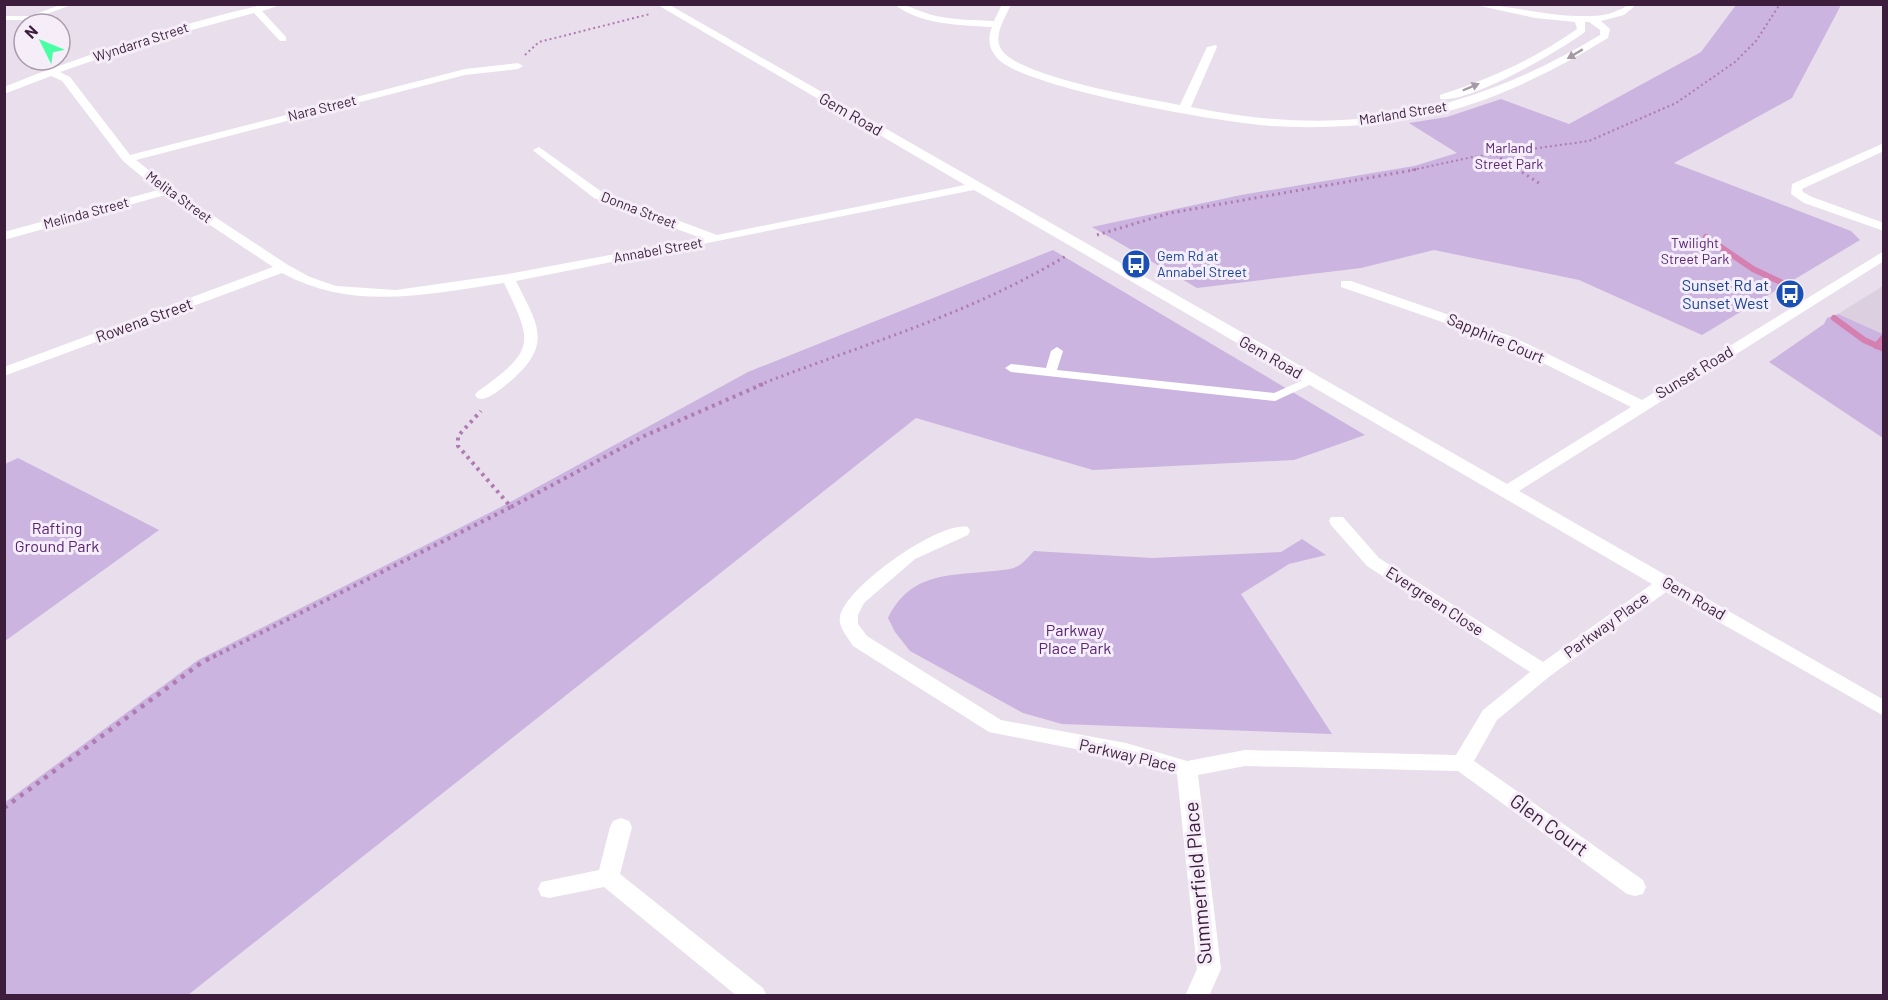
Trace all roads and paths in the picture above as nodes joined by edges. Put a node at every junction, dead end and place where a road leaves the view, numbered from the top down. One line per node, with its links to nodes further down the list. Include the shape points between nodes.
1 (71, 4): 10 (lane, via 15,21)
2 (280, 4): 9 (street, Wyndarra Street)
3 (898, 4): 14 (street, via 942,20)
4 (1007, 4): 14 (street, Marland Street)
5 (1475, 4): 11 (street)
6 (1633, 4): 13 (street, Marland Street)
7 (1780, 4): 26 (path, via 1756,41 1735,62 1676,102 1589,141)
8 (664, 7): 19 (path, via 539,42); 29 (street, Gem Road)
9 (256, 10): 16 (street); 18 (street, Wyndarra Street, via 203,22)
10 (4, 18)
11 (1580, 19): 12 (street, Marland Street); 23 (street, Marland Street, one-way to 11, via 1319,114 1420,104 1511,71 1572,38 1582,30)
12 (1592, 20): 13 (street, Marland Street); 15 (street, via 1605,29)
13 (1621, 21): 15 (street, Marland Street)
14 (998, 24): 23 (street, Marland Street, via 993,32 995,48 1007,62 1034,74)
15 (1605, 36): 23 (street, Marland Street, one-way to 23, via 1528,79 1435,111 1331,122 1249,121)
16 (282, 39)
17 (1212, 47): 23 (street)
18 (72, 64)
19 (518, 66): 27 (street, Nara Street, via 465,72)
20 (48, 72): 22 (street, Wyndarra Street)
21 (52, 72): 27 (street, Melita Street, via 66,79)
22 (4, 91)
23 (1185, 110)
24 (1884, 146): 31 (street, via 1796,187 1797,194 1808,200)
25 (539, 150): 33 (street, Donna Street, via 598,195)
26 (1495, 154): 28 (path); 34 (path, via 1170,213 1101,232)
27 (127, 159): 30 (street, Melita Street)
28 (1542, 185)
29 (977, 186): 33 (street, Annabel Street); 34 (street, Gem Road)
30 (167, 191): 32 (street, Melinda Street); 36 (street, Melita Street)
31 (1884, 227)
32 (4, 236)
33 (716, 239): 37 (street, Annabel Street)
34 (1081, 246): 44 (street, Gem Road); 48 (path, via 1002,294 937,323 727,398 636,439)
35 (1884, 255): 46 (street, Sunset Road)
36 (283, 268): 39 (street, Melita Street); 43 (street, Rowena Street)
37 (508, 278): 39 (street, Annabel Street, via 396,294); 45 (street, via 533,334 529,352)
38 (1346, 284): 46 (street, Sapphire Court, via 1508,340)
39 (336, 290)
40 (1057, 351): 42 (lane)
41 (1011, 368): 42 (lane)
42 (1051, 371): 44 (lane, via 1275,397)
43 (4, 372)
44 (1312, 381): 47 (street, Gem Road)
45 (482, 395): 48 (path, via 481,413 458,436 458,446)
46 (1640, 405): 47 (street, Sunset Road)
47 (1507, 491): 51 (street, Gem Road)
48 (511, 507): 56 (path, via 201,663)
49 (1337, 521): 52 (street, Evergreen Close, via 1373,562)
50 (963, 531): 55 (street, Parkway Place, via 909,555 857,599 849,625 860,641 996,727 1126,752)
51 (1666, 582): 52 (street, Parkway Place); 53 (street, Gem Road)
52 (1543, 670): 54 (street, Parkway Place, via 1490,715)
53 (1884, 709)
54 (1462, 764): 55 (street, Parkway Place, via 1245,758); 59 (street, Glen Court)
55 (1187, 769): 62 (street, Summerfield Place, via 1209,969)
56 (4, 808)
57 (621, 827): 58 (street)
58 (608, 877): 60 (street); 61 (street)
59 (1635, 887)
60 (549, 889)
61 (755, 996)
62 (1197, 996)

